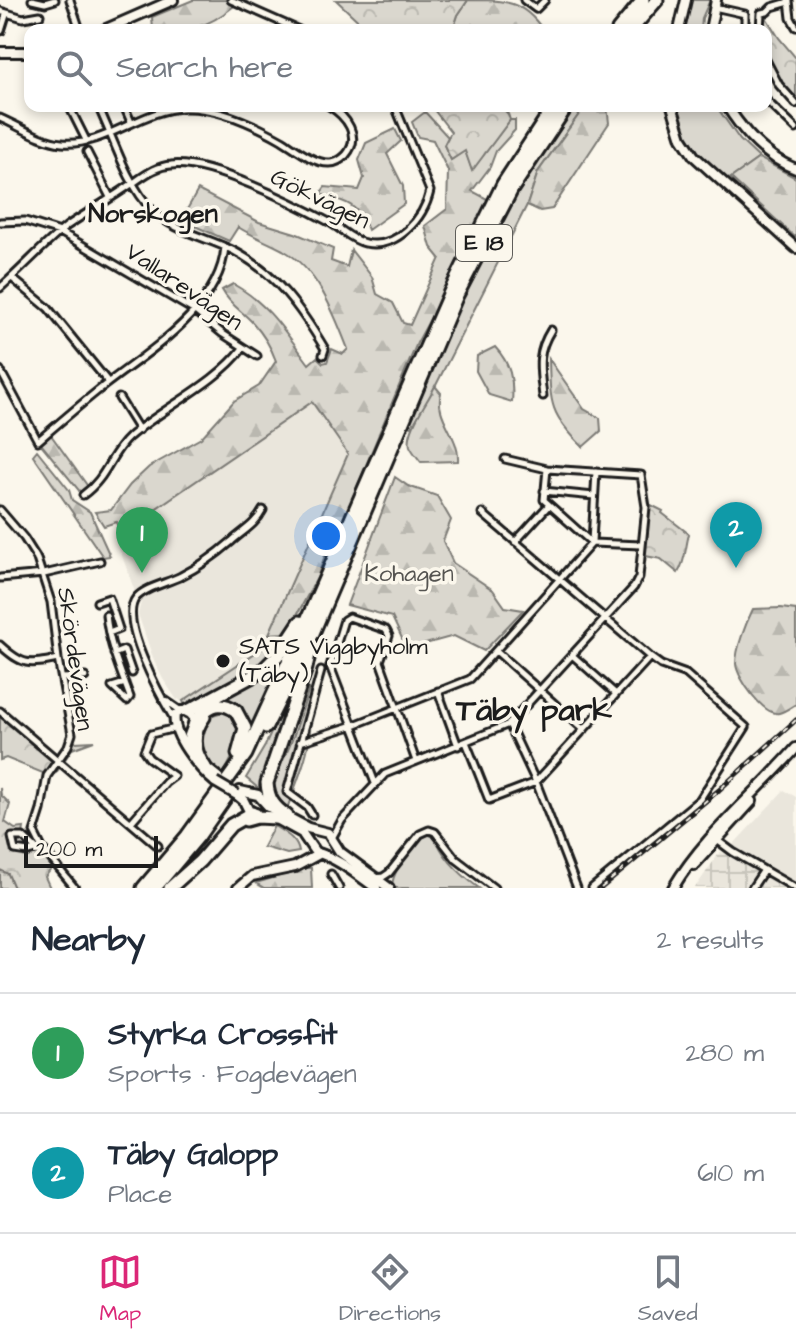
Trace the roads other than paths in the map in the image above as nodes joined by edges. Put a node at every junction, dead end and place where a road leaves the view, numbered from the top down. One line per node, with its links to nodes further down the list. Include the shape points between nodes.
1 (32, 0): 2 (street)
2 (55, 0)
3 (70, 0): 15 (street)
4 (173, 0): 16 (street)
5 (231, 0): 17 (street)
6 (524, 0): 7 (street, via 536,9)
7 (545, 0)
8 (643, 0): 18 (highway)
9 (657, 0): 19 (highway)
10 (686, 0): 20 (street)
11 (789, 1): 23 (street, via 761,13); 24 (street)
12 (714, 4): 21 (street); 22 (street, via 745,14)
13 (3, 13): 14 (street); 25 (street)
14 (40, 15)
15 (78, 24)
16 (118, 24)
17 (285, 24)
18 (623, 24)
19 (636, 24)
20 (680, 24)
21 (711, 24)
22 (745, 24)
23 (760, 24)
24 (796, 27)
25 (1, 31)
26 (0, 52): 27 (street)
27 (24, 52)
28 (772, 72): 29 (street)
29 (796, 104)
30 (772, 106): 44 (street)
31 (72, 112): 46 (street)
32 (101, 112): 45 (street)
33 (127, 112): 43 (street)
34 (159, 112): 43 (street)
35 (209, 112): 36 (street, via 254,126 330,164 352,146 350,124)
36 (336, 112)
37 (397, 112): 49 (street, Gökvägen, via 430,191 427,205 408,229 382,243 363,243 329,222 203,166 167,165)
38 (550, 112): 77 (highway, E 18, via 503,184 450,292)
39 (563, 112): 89 (highway, E 18, via 512,189 457,295)
40 (674, 112): 54 (street, via 694,156)
41 (731, 112): 48 (street, via 749,137)
42 (0, 118): 46 (street, via 55,142)
43 (131, 122): 45 (street)
44 (796, 129)
45 (110, 132): 46 (street); 49 (street)
46 (86, 140)
47 (87, 152): 50 (street)
48 (796, 169)
49 (134, 183): 50 (street); 53 (street, via 161,218)
50 (110, 197): 52 (street)
51 (0, 222): 52 (street, Vallarevägen, via 25,221)
52 (60, 232): 55 (street); 57 (street, Vallarevägen)
53 (225, 247): 57 (street, via 217,274); 60 (street, via 279,284 302,310 325,349)
54 (796, 248)
55 (12, 278): 56 (street); 63 (street, via 48,308)
56 (0, 288)
57 (195, 311): 59 (street, Vallarevägen); 63 (street)
58 (551, 330): 64 (street, via 541,346)
59 (243, 348): 61 (street, Vallarevägen); 66 (street)
60 (323, 355)
61 (257, 356)
62 (0, 370): 63 (street, via 38,441)
63 (108, 382)
64 (543, 396)
65 (119, 398): 66 (street)
66 (139, 430): 71 (street, via 124,443 97,485)
67 (505, 459): 68 (street)
68 (547, 469): 69 (street); 70 (street)
69 (596, 472): 72 (street); 80 (street, via 641,475 646,507)
70 (544, 491): 72 (street); 73 (street)
71 (83, 495)
72 (594, 496): 79 (street)
73 (548, 506): 78 (street); 79 (street)
74 (0, 510): 82 (street, Skördevägen)
75 (263, 510): 104 (street, via 210,557 133,603 141,651)
76 (482, 513): 78 (street)
77 (354, 514): 107 (highway, via 279,654 245,682); 134 (highway, E 18, via 246,754)
78 (515, 542): 84 (street)
79 (592, 543): 80 (street); 84 (street)
80 (641, 545): 87 (street, via 637,583)
81 (100, 561): 82 (street)
82 (44, 574): 83 (street); 95 (street, Skördevägen)
83 (0, 578)
84 (559, 578): 87 (street); 91 (street)
85 (97, 602): 88 (street, via 109,598 115,613 119,629)
86 (106, 615): 88 (street)
87 (605, 618): 93 (street); 94 (street)
88 (109, 633): 92 (street)
89 (313, 633): 116 (highway); 148 (highway, E 18, via 251,758 198,837)
90 (0, 645): 95 (street, via 22,663)
91 (497, 652): 101 (street); 102 (street, via 470,679)
92 (114, 654): 97 (street, via 124,650); 100 (street)
93 (572, 655): 101 (street); 103 (street)
94 (650, 657): 103 (street); 155 (street, via 686,674 746,727 700,799)
95 (58, 659): 99 (street, Skördevägen)
96 (321, 671): 114 (street)
97 (132, 673)
98 (85, 677): 99 (street)
99 (61, 678): 119 (street, Skördevägen, via 72,734)
100 (125, 683)
101 (541, 690): 110 (street); 113 (street)
102 (438, 691): 105 (street); 117 (street)
103 (616, 694): 113 (street)
104 (161, 696): 107 (street); 109 (street)
105 (397, 708): 111 (street); 111 (street, via 380,661 389,636 386,630 349,617 330,666); 120 (street)
106 (0, 711): 119 (street)
107 (185, 711): 109 (street); 112 (street, via 193,716)
108 (236, 711): 112 (highway, via 218,704 209,707); 121 (highway, via 214,709 199,723 195,748); 134 (highway, via 245,728 244,740)
109 (175, 723): 112 (street, via 183,731); 122 (street, via 195,763); 131 (street, via 148,738 144,751 174,776)
110 (509, 724): 115 (street); 123 (street)
111 (354, 725): 114 (street); 124 (street)
112 (193, 726): 121 (street, via 189,741)
113 (584, 730): 123 (street)
114 (300, 742): 128 (street, via 287,792)
115 (466, 742): 117 (street); 123 (street, via 489,800)
116 (281, 744): 126 (highway, via 265,783); 129 (highway, via 267,783)
117 (458, 746): 120 (street)
118 (796, 750): 135 (street)
119 (58, 761): 131 (street); 139 (street, Skördevägen, via 47,776 35,824)
120 (416, 761): 124 (street)
121 (205, 767): 122 (street)
122 (216, 779): 125 (street, bridge)
123 (536, 782): 154 (street)
124 (375, 783): 130 (street)
125 (238, 793): 126 (street); 127 (street)
126 (264, 801): 127 (street, via 263,809); 129 (street)
127 (254, 813): 129 (street); 133 (highway)
128 (312, 815)
129 (282, 817): 132 (street); 133 (highway, via 257,817); 137 (street)
130 (342, 820): 132 (street); 136 (street)
131 (132, 822): 138 (street)
132 (322, 831): 136 (street); 137 (street, via 314,834)
133 (224, 832): 149 (highway)
134 (187, 836): 147 (highway, E 18)
135 (714, 838): 143 (street); 156 (street)
136 (332, 840): 140 (street); 145 (street)
137 (310, 845): 140 (street); 142 (street)
138 (158, 846)
139 (39, 849): 139 (street, via 23,837 12,837 15,850); 146 (street)
140 (322, 854): 142 (street); 145 (street)
141 (397, 865): 145 (street); 152 (street); 153 (street, via 429,830)
142 (295, 867): 150 (street, via 252,876)
143 (764, 870): 157 (street); 158 (street)
144 (331, 874): 151 (street)
145 (375, 883): 152 (street)
146 (75, 888)
147 (143, 888)
148 (155, 888)
149 (170, 888)
150 (242, 888)
151 (339, 888)
152 (390, 888)
153 (494, 888)
154 (577, 888)
155 (592, 888)
156 (675, 888)
157 (752, 888)
158 (795, 888)

